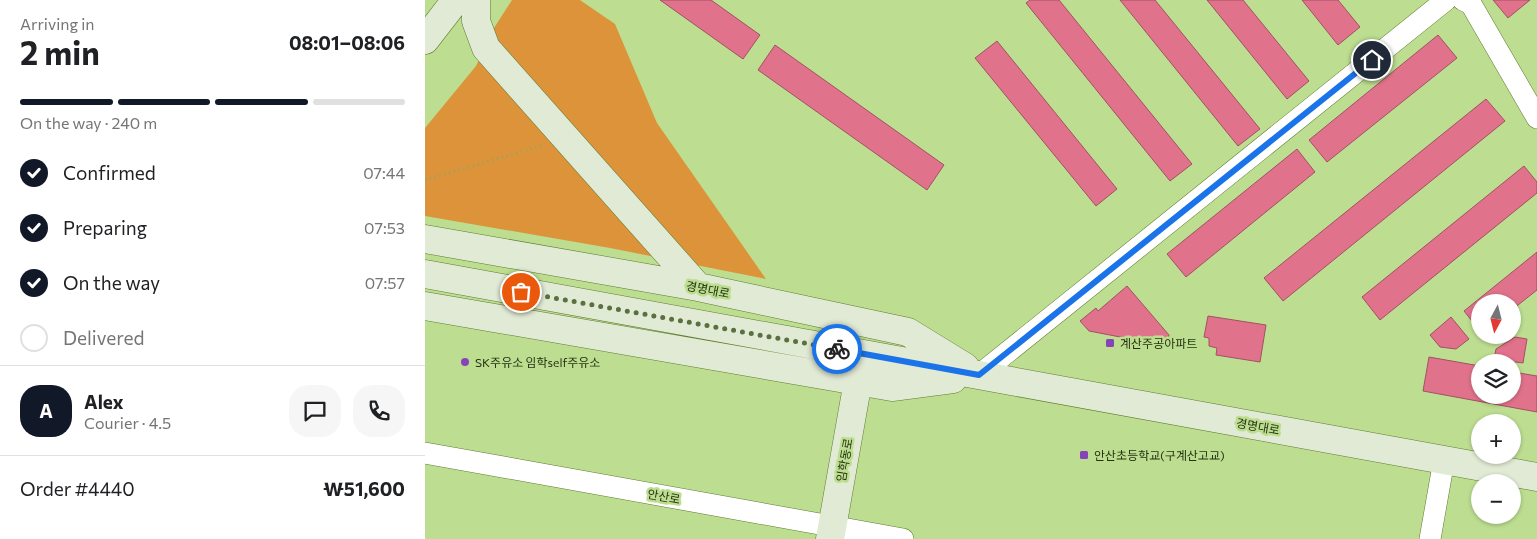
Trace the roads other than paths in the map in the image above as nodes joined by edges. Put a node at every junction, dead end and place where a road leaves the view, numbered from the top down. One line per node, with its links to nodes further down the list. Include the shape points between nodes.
1 (456, 0): 5 (street)
2 (476, 0): 9 (street, via 476,21 486,48)
3 (1446, 0): 11 (street)
4 (1463, 0): 6 (street, via 1471,4)
5 (425, 40)
6 (1537, 118)
7 (426, 240): 9 (street, 경명대로)
8 (425, 274): 11 (street, 경명대로)
9 (698, 287): 11 (street, 경명대로, via 907,332)
10 (425, 306): 12 (street, 경명대로)
11 (979, 375): 12 (street, 경명대로, via 892,387); 14 (street, 경명대로)
12 (858, 381): 16 (street, 임학동로)
13 (425, 453): 16 (street, 안산로)
14 (1443, 460): 15 (street, 경명대로); 18 (street)
15 (1537, 477)
16 (832, 533): 17 (street, 안산로)
17 (903, 539)
18 (1430, 539)

